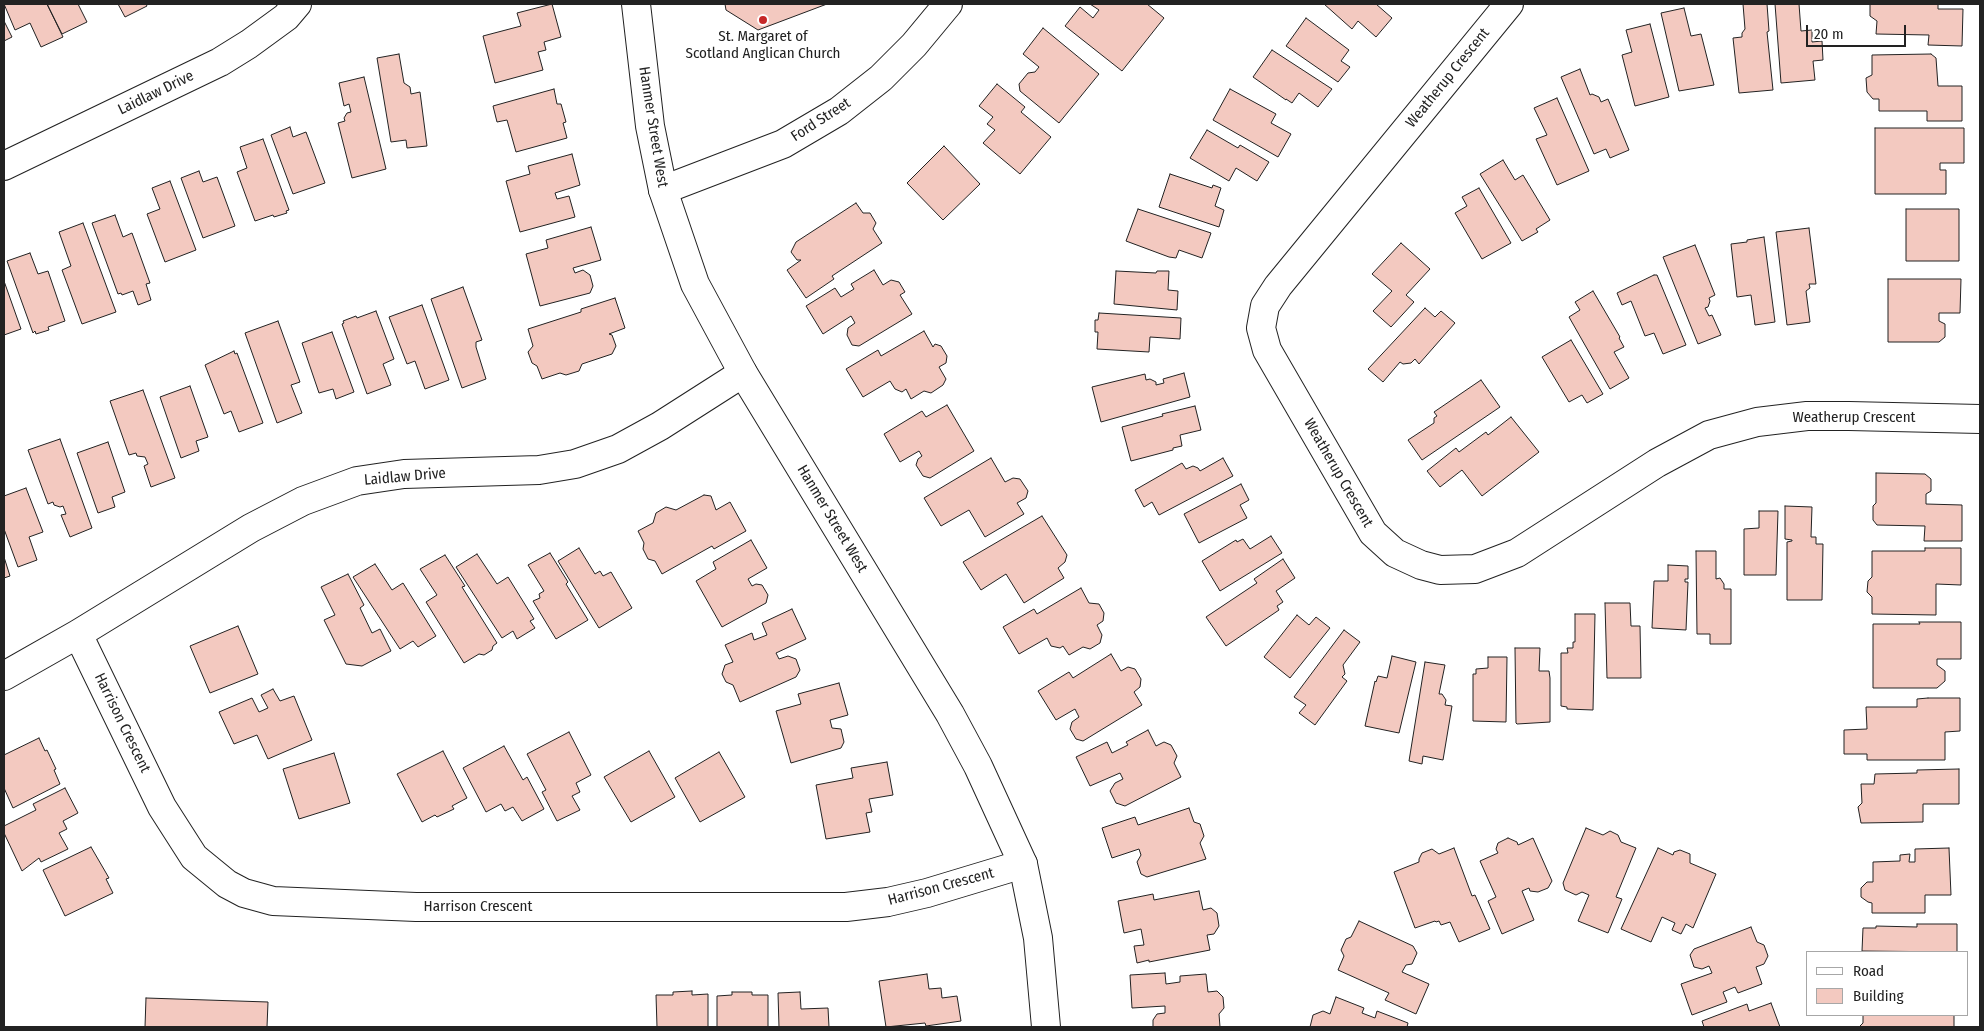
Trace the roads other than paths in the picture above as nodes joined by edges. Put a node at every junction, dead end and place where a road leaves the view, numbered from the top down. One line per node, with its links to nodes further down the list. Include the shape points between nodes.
1 (297, 4): 5 (street, Laidlaw Drive, via 286,17 220,62)
2 (636, 4): 6 (street, Hanmer Street West, via 650,126)
3 (948, 4): 6 (street, Ford Street, via 881,78 839,111 784,144)
4 (1509, 4): 8 (street, Weatherup Crescent, via 1265,306 1261,328 1267,350 1372,533 1395,553 1420,565 1440,570 1475,569 1516,553 1657,463 1709,435 1757,422 1807,416)
5 (4, 166)
6 (662, 190): 7 (street, Hanmer Street West, via 695,284)
7 (743, 373): 9 (street, Laidlaw Drive, via 618,449 575,464 539,470 404,474 357,482 303,500 251,528); 11 (street, Hanmer Street West, via 950,714 978,766)
8 (1980, 419)
9 (78, 634): 10 (street, Laidlaw Drive); 11 (street, Harrison Crescent, via 162,807 194,858 227,884 273,902 426,907 846,907 927,893)
10 (4, 676)
11 (1022, 864): 12 (street, Hanmer Street West, via 1038,938)
12 (1046, 1027)

